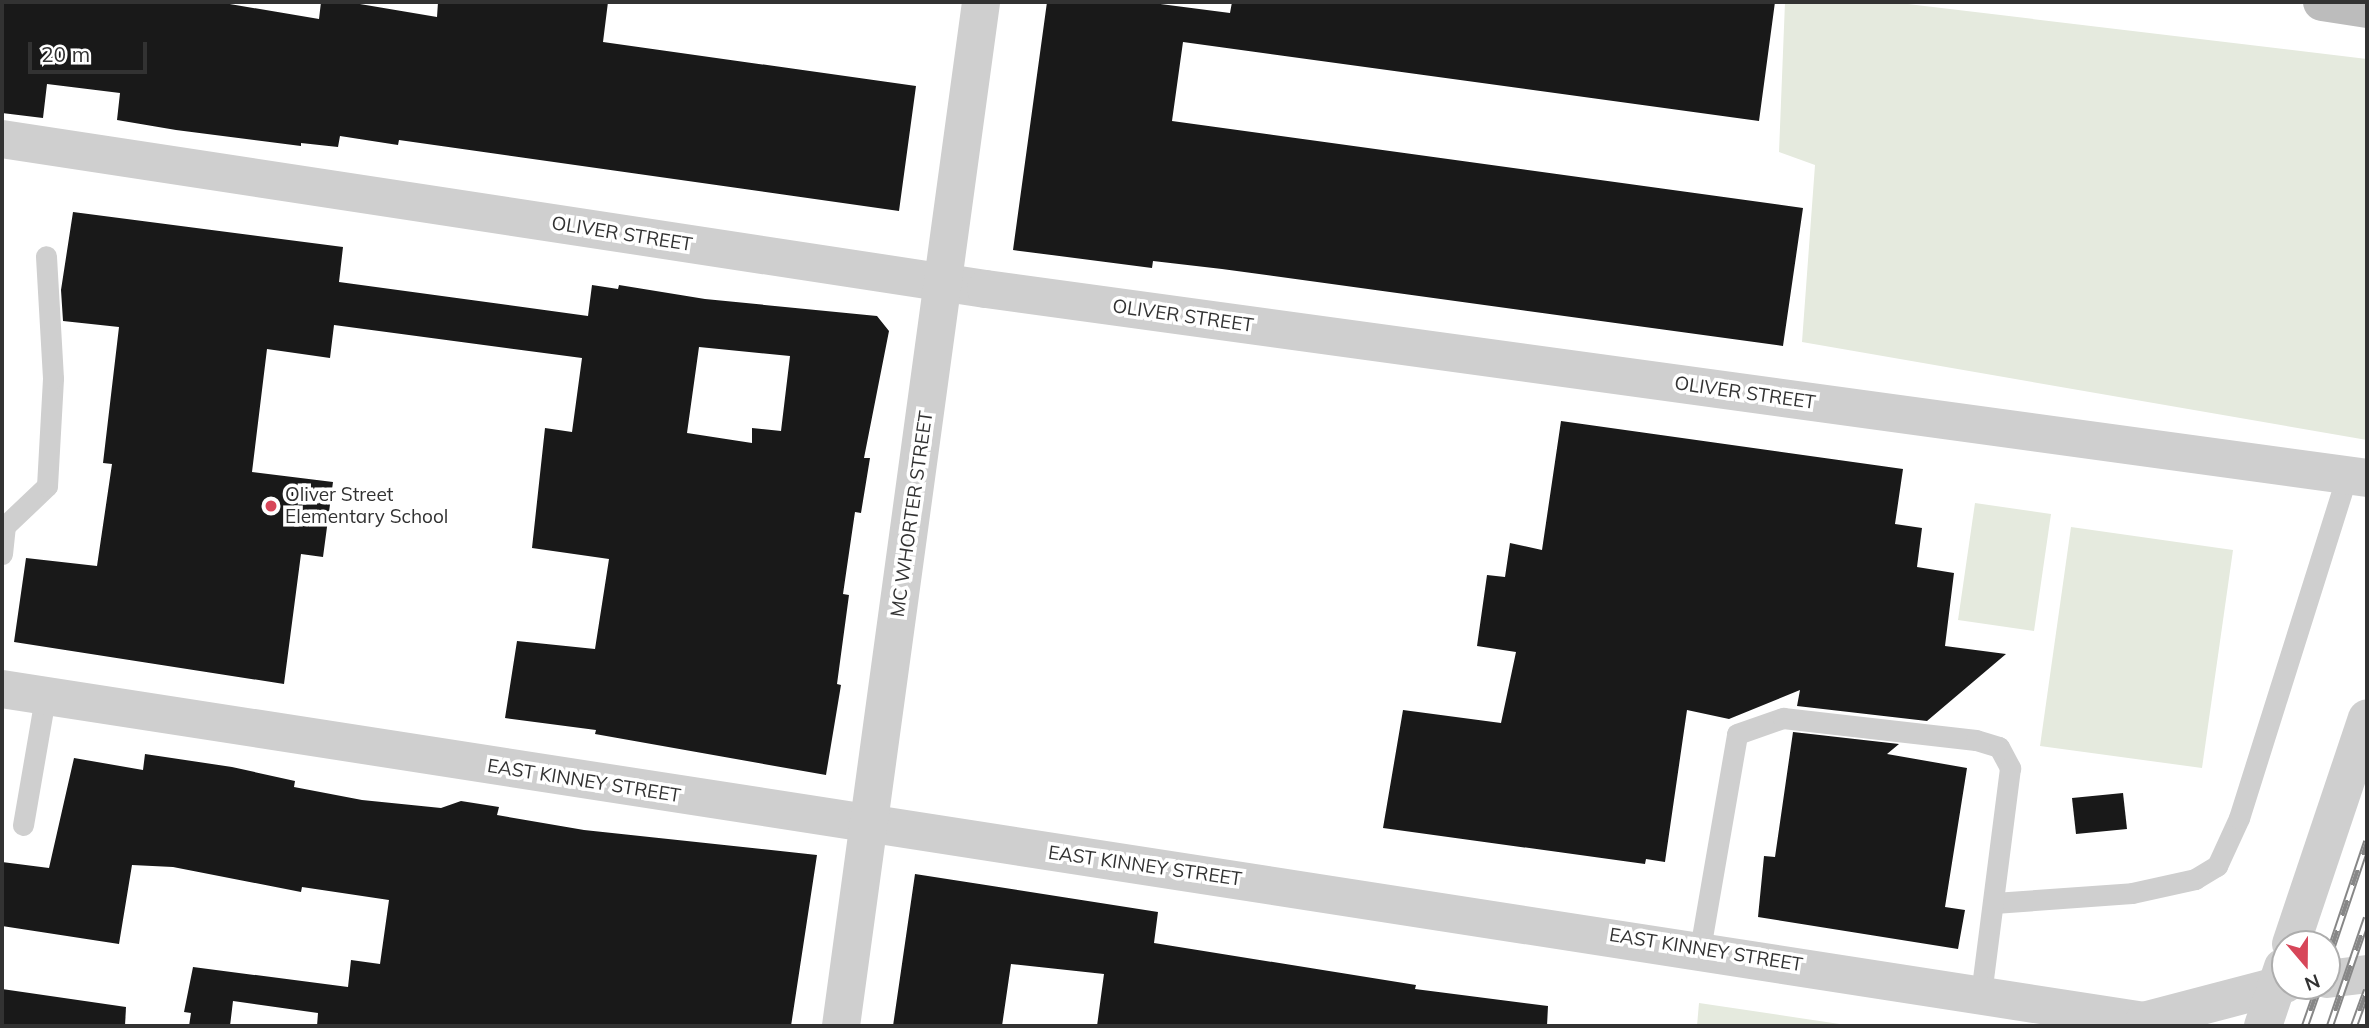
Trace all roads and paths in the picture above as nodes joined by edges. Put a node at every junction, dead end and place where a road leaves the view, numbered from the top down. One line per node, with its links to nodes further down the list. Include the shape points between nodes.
1 (981, 2): 6 (street, MC WHORTER STREET)
2 (2322, 2): 3 (street)
3 (2367, 9)
4 (2, 139): 6 (street, OLIVER STREET)
5 (46, 256): 8 (lane, via 53,378 47,486 5,526)
6 (945, 283): 7 (street, OLIVER STREET); 13 (street, MC WHORTER STREET)
7 (2357, 477): 14 (lane, via 2239,818 2217,866 2195,879 2132,893)
8 (2, 554)
9 (2, 689): 10 (street, EAST KINNEY STREET)
10 (45, 697): 12 (lane); 13 (street, EAST KINNEY STREET)
11 (2367, 718): 15 (street)
12 (23, 825)
13 (868, 825): 16 (street, EAST KINNEY STREET); 22 (street, MC WHORTER STREET)
14 (1994, 903): 16 (lane, via 2010,792 2010,768 1999,747 1976,740 1783,718 1737,734); 20 (lane)
15 (2296, 930)
16 (1700, 949): 20 (street, EAST KINNEY STREET)
17 (2367, 974): 18 (street)
18 (2341, 977)
19 (2271, 981): 20 (street, EAST KINNEY STREET, via 2144,1021)
20 (1981, 995)
21 (2273, 1000): 23 (street)
22 (841, 1026)
23 (2263, 1026)

